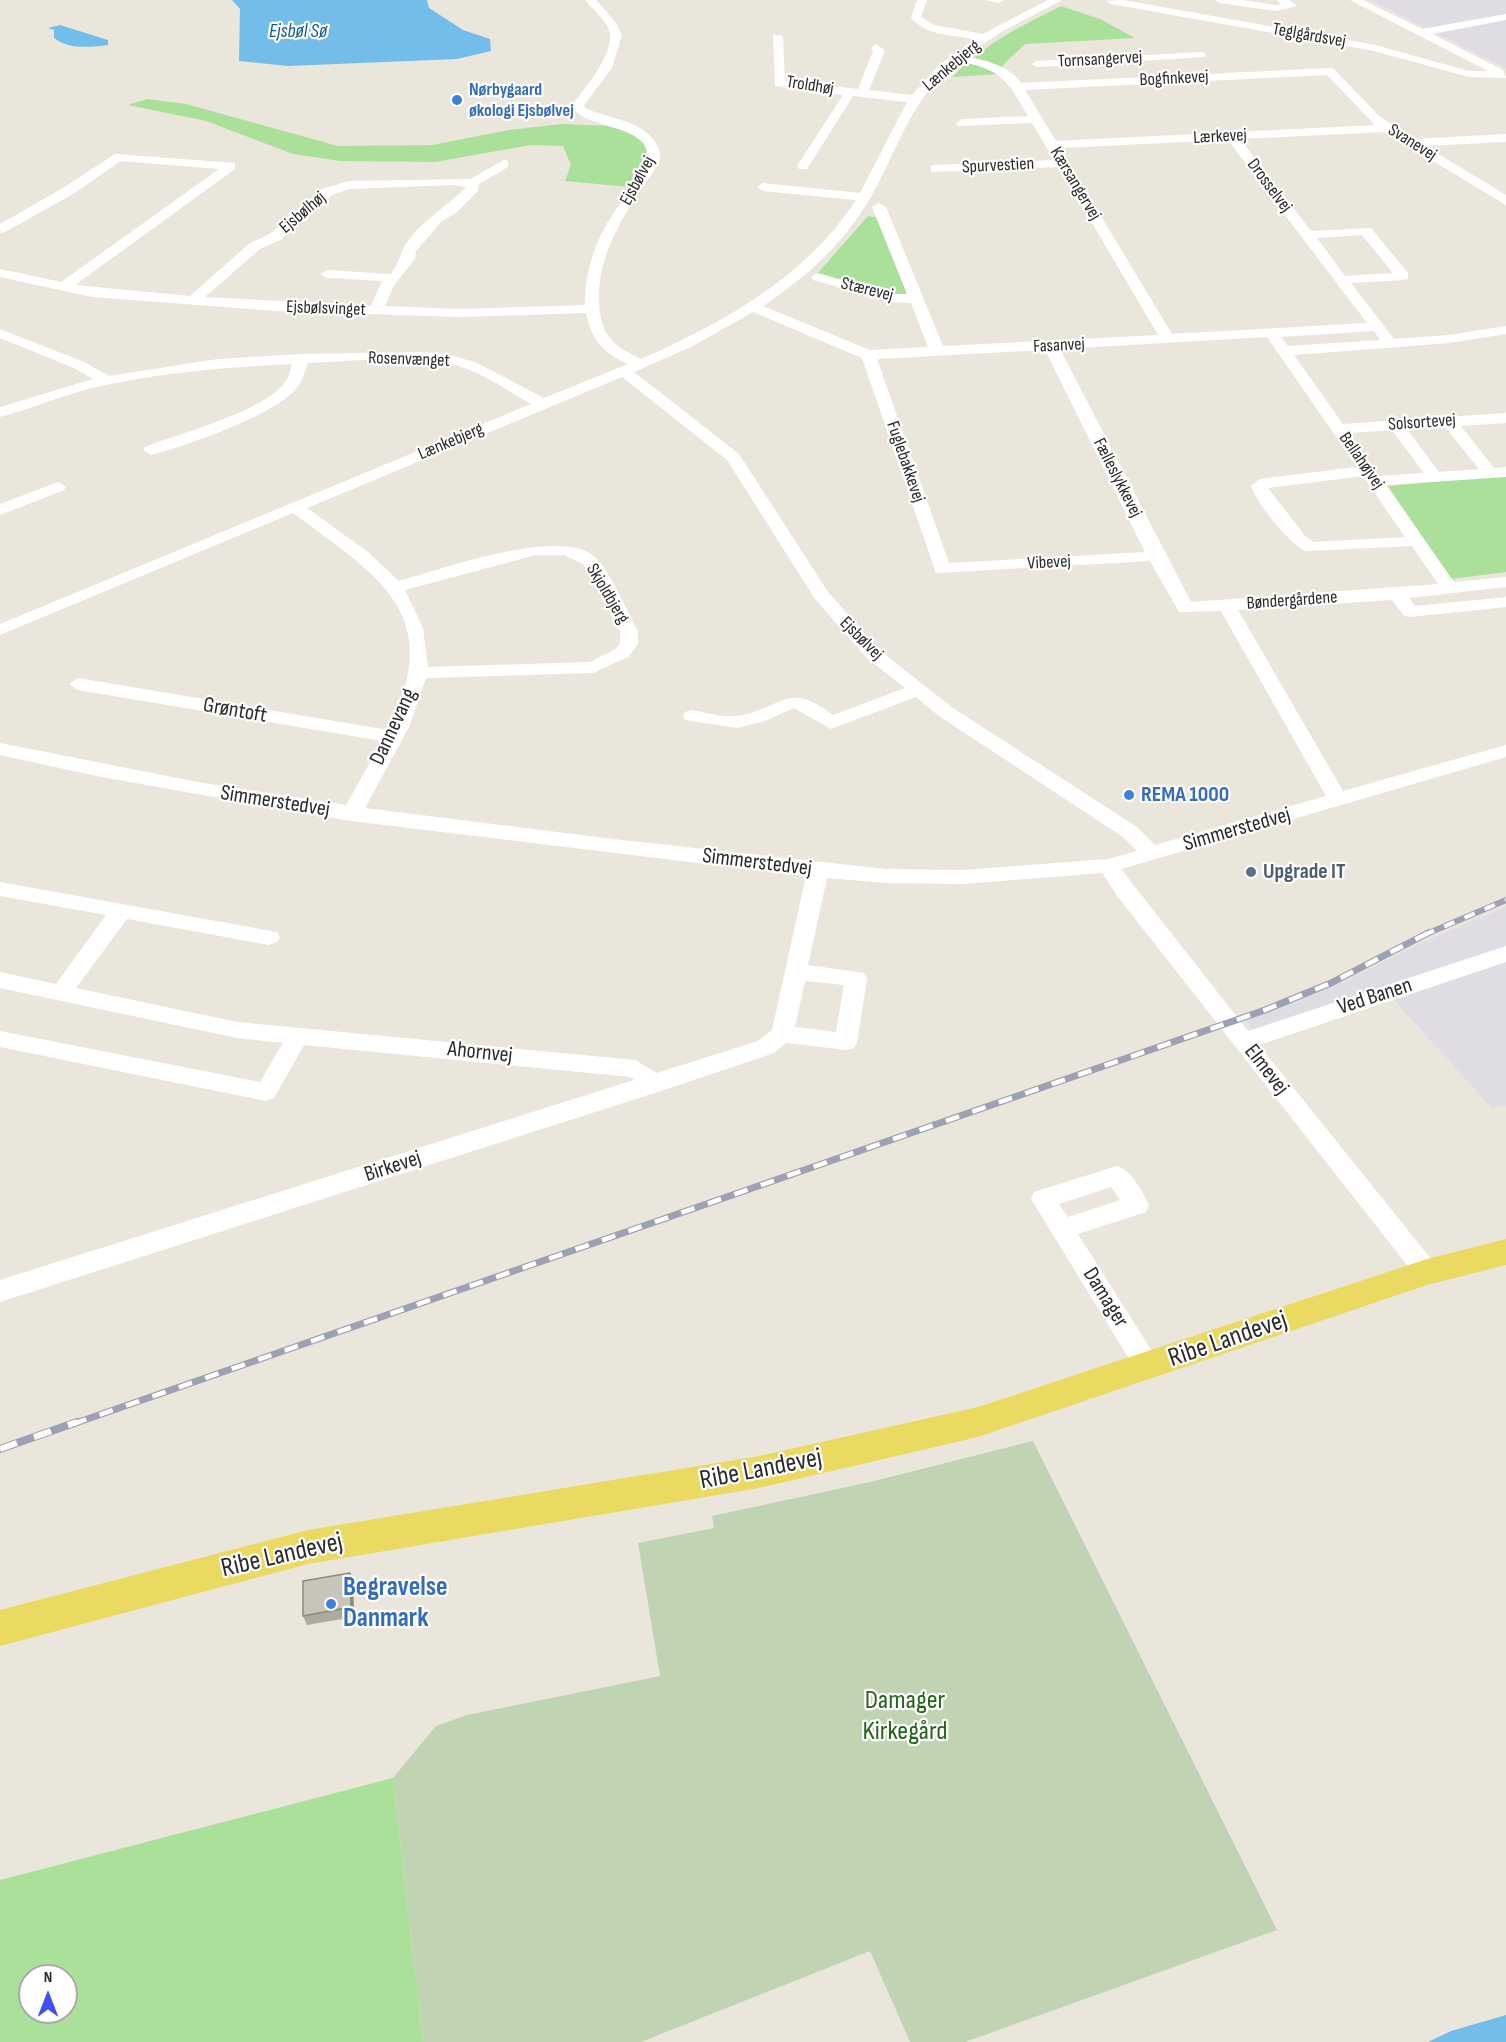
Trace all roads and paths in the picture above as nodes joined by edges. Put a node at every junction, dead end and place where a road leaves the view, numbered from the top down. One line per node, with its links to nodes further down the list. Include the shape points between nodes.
1 (590, 0): 52 (street, Ejsbølvej, via 616,35 606,68 582,98 580,110 641,133 655,150 654,159 602,242 592,272)
2 (922, 0): 13 (street, via 916,17 924,25)
3 (990, 0): 4 (street)
4 (999, 0)
5 (1057, 0): 13 (street, Lænkebjerg)
6 (1111, 0): 20 (street, Teglgårdsvej, via 1375,48 1469,74)
7 (1220, 0): 8 (street, via 1276,9 1292,6)
8 (1281, 0)
9 (1355, 0): 11 (street)
10 (1506, 17): 11 (street)
11 (1419, 33): 20 (street)
12 (777, 36): 23 (street, Troldhøj, via 779,84)
13 (985, 38): 17 (street, Lænkebjerg)
14 (877, 47): 23 (street, Troldhøj, via 879,51)
15 (1201, 55): 16 (street, Tornsangervej)
16 (1162, 57): 18 (street, Tornsangervej); 21 (street, Tornsangervej)
17 (959, 58): 22 (street, Kærsangervej, via 999,69 1011,76); 24 (street, Lænkebjerg, via 935,76)
18 (1037, 64)
19 (1330, 72): 21 (street, Bogfinkevej); 27 (street, Svanevej)
20 (1505, 75)
21 (1178, 79): 22 (street, Bogfinkevej)
22 (1018, 87): 25 (street, Kærsangervej)
23 (856, 93): 24 (street, Troldhøj); 34 (street, Troldhøj)
24 (915, 99): 38 (street, Lænkebjerg, via 897,125)
25 (1035, 119): 26 (street); 31 (street, Kærsangervej)
26 (962, 123)
27 (1387, 128): 28 (street, Lærkevej); 30 (street, Svanevej)
28 (1231, 136): 31 (street, Lærkevej); 42 (street, Drosselvej)
29 (1506, 138): 30 (street)
30 (1409, 143): 39 (street, Svanevej)
31 (1052, 145): 32 (street, Kærsangervej)
32 (1062, 163): 35 (street, Spurvestien); 58 (street, Kærsangervej)
33 (504, 164): 36 (street)
34 (803, 166)
35 (935, 169)
36 (472, 183): 46 (street, via 473,188 437,218 409,250 408,259); 50 (street, Ejsbølhøj, via 348,185 333,189 275,237 255,246)
37 (763, 187): 38 (street)
38 (864, 197): 51 (street, Lænkebjerg, via 844,226 801,272)
39 (1506, 201)
40 (879, 207): 49 (street, Stærevej)
41 (0, 229): 48 (street, via 119,157 231,166)
42 (1306, 235): 47 (street, Drosselvej); 47 (street, Drosselvej, via 1366,231 1402,276)
43 (0, 273): 48 (street, Ejsbølsvinget)
44 (327, 274): 46 (street)
45 (818, 277): 49 (street, Stærevej, via 890,298)
46 (395, 278): 53 (street, via 388,283)
47 (1341, 280): 54 (street, Drosselvej)
48 (62, 288): 50 (street, Ejsbølsvinget)
49 (917, 299): 62 (street, Stærevej)
50 (193, 301): 53 (street, Ejsbølsvinget)
51 (752, 307): 63 (street, Fasanvej); 65 (street, Lænkebjerg)
52 (592, 309): 53 (street, Ejsbølsvinget); 65 (street, Ejsbølvej, via 600,336 611,349)
53 (376, 311)
54 (1376, 327): 57 (street, Fasanvej); 59 (street, Drosselvej)
55 (1506, 330): 59 (street)
56 (0, 333): 67 (street, via 80,365)
57 (1272, 334): 58 (street, Fasanvej); 61 (street, Bellahøjvej)
58 (1168, 339): 60 (street, Fasanvej)
59 (1390, 343): 61 (street)
60 (1051, 346): 62 (street, Fasanvej); 82 (street, Fælleslykkevej)
61 (1284, 351): 73 (street, Bellahøjvej)
62 (938, 353): 63 (street, Fasanvej)
63 (868, 355): 83 (street, Fuglebakkevej)
64 (302, 358): 67 (street, Rosenvænget, via 193,364); 68 (street, Rosenvænget, via 418,357 459,362); 74 (street, via 289,388 266,405)
65 (640, 364): 66 (street, Lænkebjerg)
66 (623, 371): 68 (street, Lænkebjerg); 94 (street, Ejsbølvej, via 734,457 821,595 873,654)
67 (105, 380): 69 (street, Rosenvænget)
68 (542, 404): 79 (street, Lænkebjerg)
69 (0, 412)
70 (1504, 420): 71 (street, Solsortevej)
71 (1449, 422): 72 (street, Solsortevej); 75 (street)
72 (1396, 425): 73 (street, Solsortevej); 77 (street)
73 (1338, 429): 76 (street, Bellahøjvej)
74 (151, 450)
75 (1498, 473): 77 (street)
76 (1371, 476): 77 (street); 81 (street, Bellahøjvej); 81 (street, via 1266,482 1258,486 1300,541 1311,547)
77 (1435, 477)
78 (58, 487): 80 (street)
79 (295, 507): 85 (street, Dannevang); 91 (street, Lænkebjerg)
80 (0, 510)
81 (1416, 541): 86 (street, Bellahøjvej)
82 (1156, 556): 83 (street, Vibevej); 90 (street, Fælleslykkevej)
83 (942, 569)
84 (1506, 582): 86 (street, Bøndergårdene)
85 (395, 587): 92 (street, Dannevang, via 416,636); 92 (street, Skjoldbjerg, via 536,550 567,550 590,561 629,631 629,644 622,653 593,667)
86 (1450, 589): 87 (street, Bøndergårdene)
87 (1397, 594): 88 (street, via 1410,612); 89 (street, Bøndergårdene)
88 (1506, 602)
89 (1227, 606): 90 (street, Bøndergårdene); 99 (street)
90 (1185, 608)
91 (0, 630)
92 (418, 673): 96 (street, Dannevang)
93 (78, 684): 96 (street, Grøntoft)
94 (917, 690): 95 (street, via 831,723 809,705 795,702 742,721); 101 (street, Ejsbølvej, via 1130,832)
95 (692, 716)
96 (392, 737): 100 (street, Dannevang)
97 (0, 749): 100 (street, Simmerstedvej, via 257,800)
98 (1506, 751): 99 (street, Simmerstedvej)
99 (1339, 801): 101 (street, Simmerstedvej)
100 (351, 814): 103 (street, Simmerstedvej)
101 (1152, 854): 102 (street, Simmerstedvej)
102 (1107, 866): 103 (street, Simmerstedvej, via 963,877); 114 (street, Elmevej)
103 (819, 870): 108 (street)
104 (0, 889): 105 (street)
105 (121, 911): 106 (street); 110 (street)
106 (269, 937)
107 (1506, 954): 114 (street, Ved Banen)
108 (797, 972): 112 (street); 112 (street, via 856,979 846,1042)
109 (0, 980): 110 (street, Ahornvej)
110 (61, 993): 111 (street, Ahornvej, via 237,1030)
111 (299, 1034): 113 (street, via 266,1092); 115 (street, Ahornvej, via 635,1069)
112 (782, 1034): 115 (street, Birkevej, via 766,1047)
113 (0, 1039)
114 (1244, 1041): 118 (street, Elmevej)
115 (656, 1084): 119 (street, Birkevej)
116 (1062, 1229): 120 (street, Damager)
117 (1506, 1252): 118 (main road, Ribe Landevej)
118 (1427, 1272): 120 (main road, Ribe Landevej)
119 (0, 1291)
120 (1148, 1367): 121 (main road, Ribe Landevej, via 983,1421 857,1452 308,1547)
121 (0, 1628)

